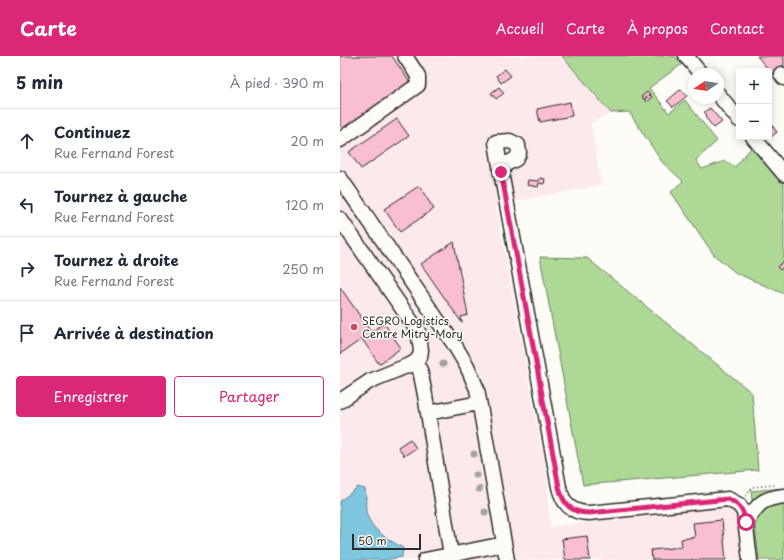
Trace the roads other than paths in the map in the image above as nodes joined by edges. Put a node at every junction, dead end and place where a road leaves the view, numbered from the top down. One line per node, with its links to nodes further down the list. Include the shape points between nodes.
1 (404, 56): 6 (street, via 417,73 418,85)
2 (686, 56): 3 (street)
3 (696, 68)
4 (724, 101): 5 (street)
5 (736, 116)
6 (340, 140)
7 (756, 140): 9 (street)
8 (501, 172): 17 (street, via 559,487 566,505 574,511 589,513 728,499 739,505)
9 (784, 174)
10 (340, 178): 14 (street, via 454,344 477,389)
11 (340, 220): 12 (street, via 418,331 422,350)
12 (414, 364): 13 (street, via 370,381); 15 (street, via 420,370)
13 (340, 401)
14 (479, 403): 15 (street); 18 (street)
15 (428, 413): 19 (street)
16 (784, 496): 17 (street, via 761,501)
17 (746, 522): 22 (street)
18 (504, 544): 19 (street); 21 (street)
19 (451, 555): 20 (street)
20 (425, 560)
21 (507, 560)
22 (750, 560)

